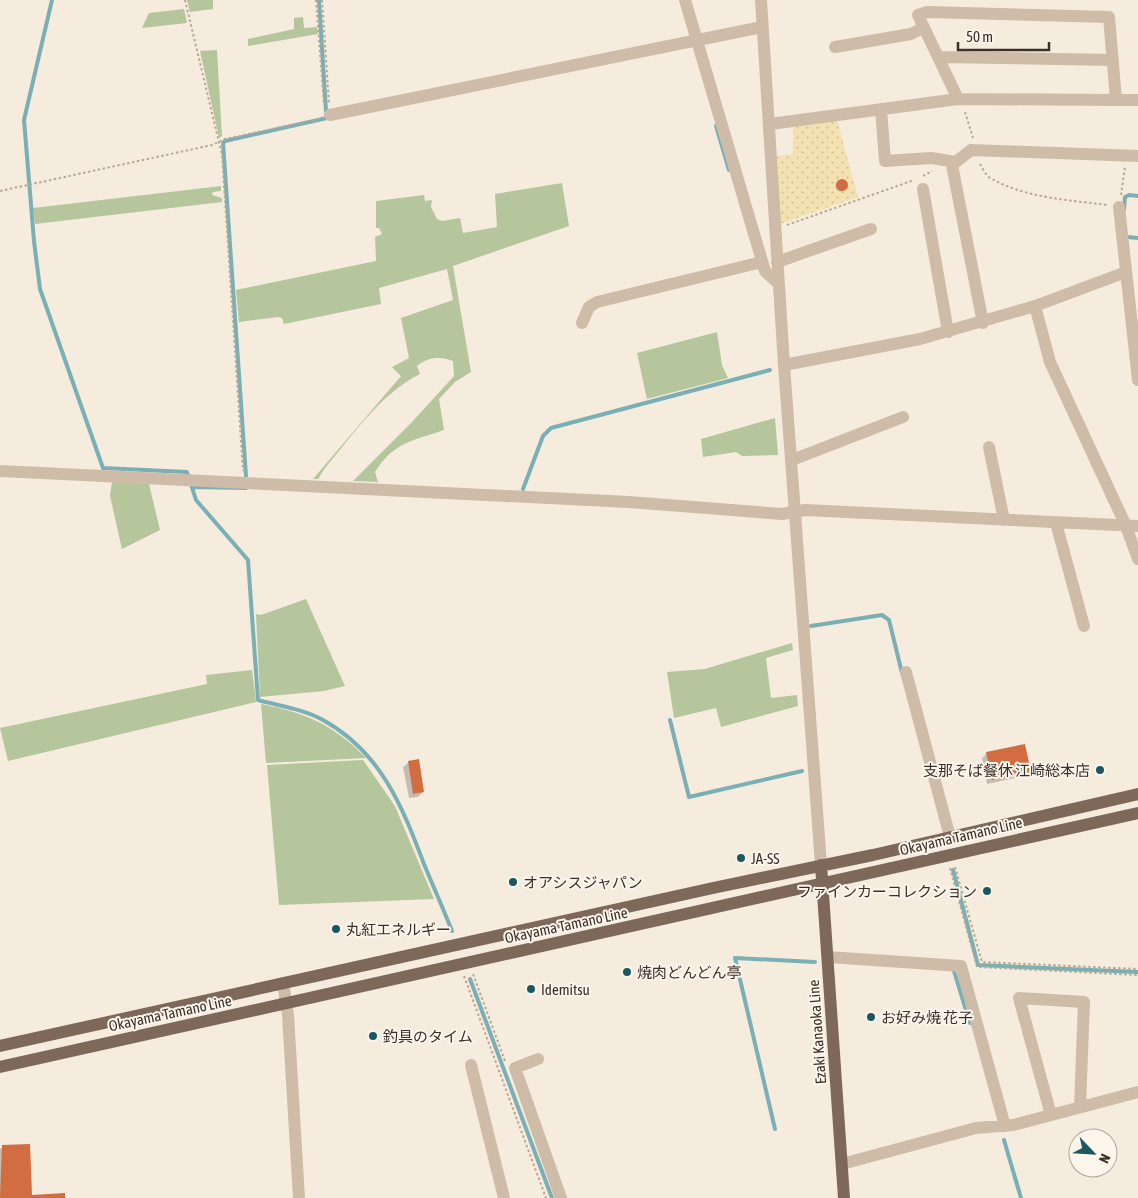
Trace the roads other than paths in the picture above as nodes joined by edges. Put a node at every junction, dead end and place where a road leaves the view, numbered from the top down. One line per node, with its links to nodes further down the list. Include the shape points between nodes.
1 (685, 0): 5 (street)
2 (761, 0): 3 (street)
3 (762, 27): 5 (street); 14 (street)
4 (923, 28): 6 (street, via 911,34); 7 (street); 8 (street, via 918,15 927,12 1110,17)
5 (697, 41): 13 (street); 20 (street)
6 (835, 46)
7 (938, 57): 8 (street); 9 (street)
8 (1113, 60): 10 (street)
9 (960, 99): 10 (street); 12 (street)
10 (1116, 100): 11 (street)
11 (1138, 100)
12 (881, 109): 14 (street); 16 (street, via 885,161 931,158)
13 (327, 116)
14 (770, 124): 21 (street)
15 (1132, 156): 16 (street, via 971,150)
16 (954, 164): 27 (street)
17 (923, 190): 28 (street)
18 (1119, 207): 22 (street)
19 (871, 229): 21 (street)
20 (762, 262): 23 (street, via 765,271); 26 (street, via 597,302 589,307)
21 (777, 262): 23 (street)
22 (1126, 272): 24 (street); 25 (street)
23 (779, 284): 29 (street)
24 (1035, 306): 27 (street); 38 (street, via 1050,362)
25 (1135, 316): 30 (street)
26 (582, 323)
27 (983, 323): 28 (street)
28 (948, 332): 29 (street)
29 (784, 365): 33 (street)
30 (1138, 380)
31 (903, 418): 33 (street)
32 (989, 447): 36 (street)
33 (792, 460): 35 (street)
34 (0, 471): 35 (street, via 629,502 782,514)
35 (796, 512): 36 (street); 45 (street)
36 (1004, 520): 37 (street)
37 (1056, 523): 38 (street); 40 (street)
38 (1132, 526): 39 (street)
39 (1138, 559)
40 (1084, 626)
41 (906, 672): 44 (street)
42 (1138, 794): 44 (main road, Okayama Tamano Line)
43 (1138, 813): 46 (main road, Okayama Tamano Line)
44 (950, 837): 45 (main road, Okayama Tamano Line)
45 (821, 865): 46 (main road, Ezaki Kanaoka Line); 48 (main road, Okayama Tamano Line)
46 (822, 884): 47 (main road, Ezaki Kanaoka Line); 49 (main road, Okayama Tamano Line)
47 (828, 957): 57 (street, via 961,966); 58 (main road, Ezaki Kanaoka Line)
48 (283, 983): 49 (street); 50 (main road, Okayama Tamano Line)
49 (286, 1004): 53 (main road, Okayama Tamano Line); 59 (street)
50 (0, 1046)
51 (538, 1059): 61 (street, via 515,1068)
52 (471, 1065): 60 (street)
53 (0, 1067)
54 (1138, 1092): 55 (street)
55 (1080, 1107): 56 (street); 56 (street, via 1084,1002 1019,998)
56 (1051, 1115): 57 (street)
57 (1005, 1126): 58 (street, via 976,1128)
58 (842, 1164): 62 (main road, Ezaki Kanaoka Line)
59 (298, 1198)
60 (504, 1198)
61 (561, 1198)
62 (844, 1198)

